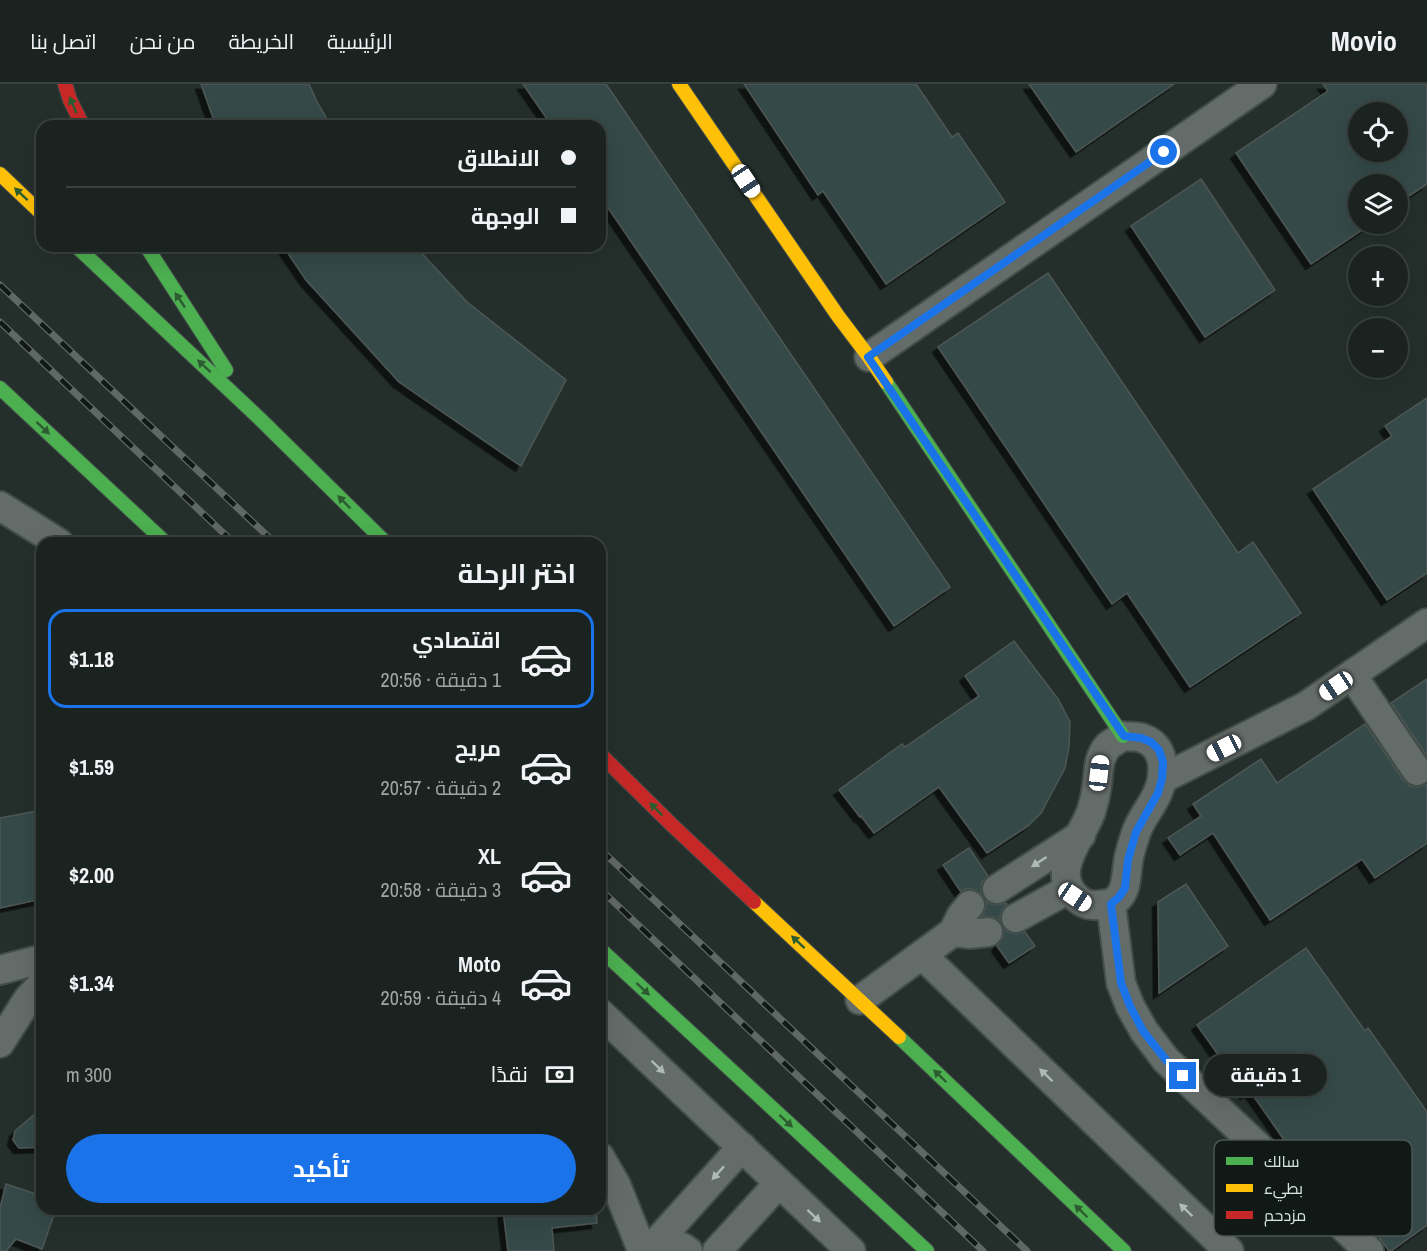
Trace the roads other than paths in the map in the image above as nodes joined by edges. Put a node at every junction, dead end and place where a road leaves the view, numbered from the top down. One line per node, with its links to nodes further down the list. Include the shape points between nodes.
1 (65, 84): 4 (main road, one-way to 1)
2 (679, 84): 9 (main road)
3 (1262, 84): 9 (street)
4 (80, 120)
5 (0, 174): 6 (main road, one-way to 5)
6 (36, 208)
7 (82, 252): 13 (main road, one-way to 7)
8 (150, 252): 13 (main road, one-way to 8)
9 (868, 357): 20 (main road)
10 (0, 388): 12 (main road)
11 (0, 396): 12 (main road)
12 (14, 402): 16 (main road, one-way to 16)
13 (259, 418): 17 (main road, one-way to 13)
14 (0, 506): 15 (street)
15 (49, 537)
16 (160, 537)
17 (380, 537)
18 (1427, 623): 19 (street)
19 (1352, 675): 22 (street); 23 (street, via 1306,706)
20 (1124, 736): 23 (street, via 1151,742 1159,750); 24 (street, via 1108,745 1100,760 1091,812)
21 (606, 760): 37 (main road, one-way to 21)
22 (1417, 771)
23 (1162, 779): 27 (street, via 1136,832 1125,888)
24 (1081, 836): 25 (street, one-way to 25); 26 (street, via 1065,872)
25 (997, 889)
26 (1069, 889): 27 (street, via 1085,904); 29 (street)
27 (1111, 904): 40 (street, via 1121,983 1143,1031 1166,1060)
28 (970, 905): 30 (street)
29 (1016, 918)
30 (953, 932): 31 (street); 33 (street)
31 (988, 932)
32 (606, 955): 49 (main road, one-way to 49)
33 (922, 955): 37 (street); 51 (street, one-way to 33)
34 (36, 961): 35 (street)
35 (0, 970)
36 (36, 990): 39 (street)
37 (860, 1000): 50 (main road, one-way to 37)
38 (606, 1019): 41 (street, one-way to 41)
39 (0, 1042)
40 (1251, 1140)
41 (742, 1147): 43 (street); 45 (street, one-way to 45)
42 (606, 1168): 45 (street)
43 (779, 1183): 47 (street); 48 (street, one-way to 48)
44 (1352, 1236): 52 (street)
45 (646, 1248): 46 (street, via 664,1242)
46 (688, 1251)
47 (717, 1251)
48 (851, 1251)
49 (927, 1251)
50 (1124, 1251)
51 (1228, 1251)
52 (1368, 1251)

